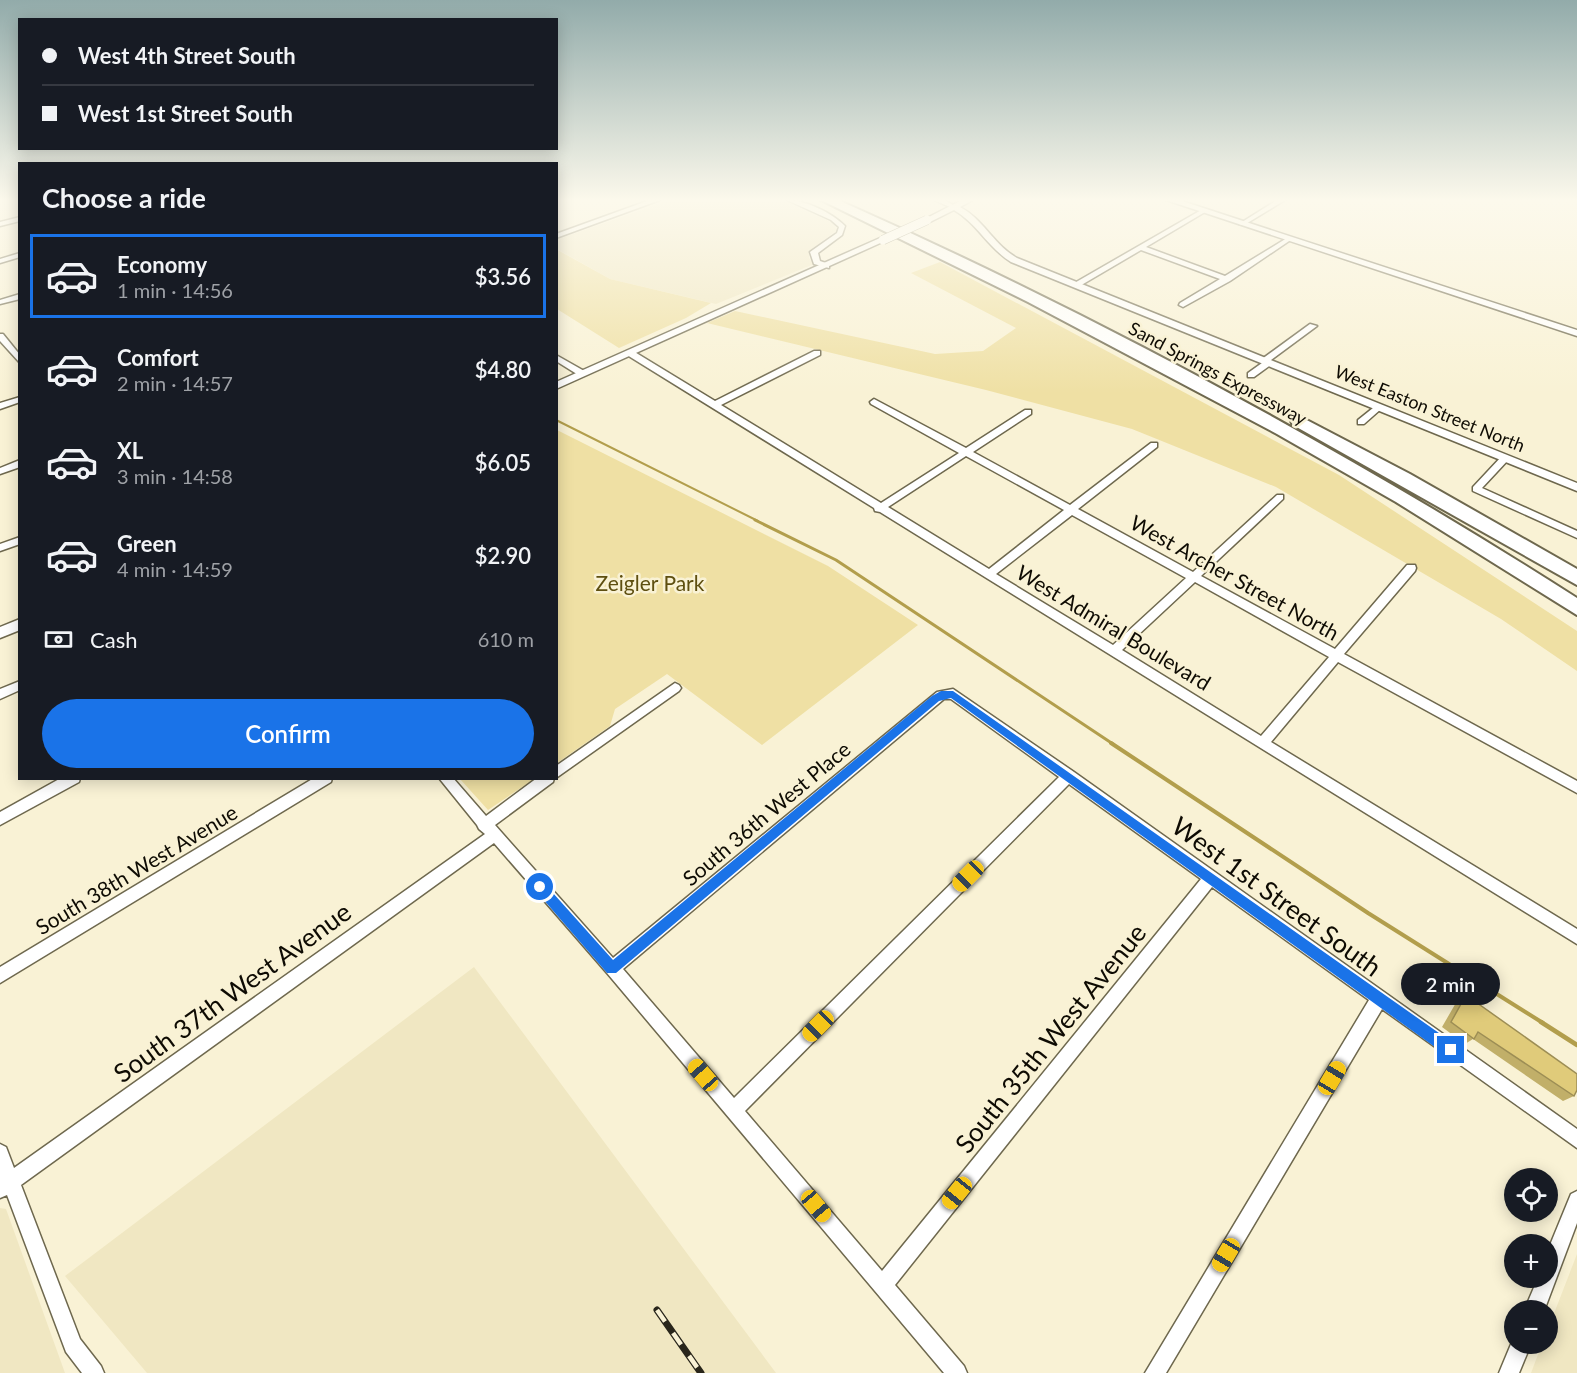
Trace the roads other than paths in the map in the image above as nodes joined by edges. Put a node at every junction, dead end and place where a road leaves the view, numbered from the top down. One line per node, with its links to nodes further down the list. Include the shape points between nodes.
1 (822, 264): 10 (street)
2 (830, 264): 10 (street, bridge)
3 (963, 264): 53 (highway, Sand Springs Expressway, via 1264,418 1420,508)
4 (987, 264): 52 (highway, Sand Springs Expressway, via 1315,429)
5 (1024, 264): 12 (street, West Easton Street North)
6 (1111, 264): 12 (street)
7 (1186, 264): 11 (street)
8 (1250, 264): 11 (street)
9 (1366, 264): 17 (street)
10 (826, 266): 22 (street)
11 (1227, 279): 15 (street)
12 (1075, 285): 26 (street, West Easton Street North)
13 (18, 297): 14 (street)
14 (0, 302)
15 (1183, 305)
16 (1313, 326): 26 (street)
17 (1577, 333)
18 (0, 336): 20 (street)
19 (18, 345): 20 (street)
20 (9, 348): 21 (street); 25 (street)
21 (0, 351)
22 (630, 353): 27 (street); 32 (street, West Admiral Boulevard)
23 (818, 353): 32 (street)
24 (558, 358): 27 (street)
25 (18, 359)
26 (1267, 362): 28 (street); 34 (street, West Easton Street North)
27 (582, 374): 29 (street)
28 (1251, 375)
29 (558, 385)
30 (18, 400): 33 (street)
31 (874, 402): 38 (street, West Archer Street North)
32 (714, 405): 44 (street, West Admiral Boulevard)
33 (0, 406)
34 (1378, 407): 36 (street); 39 (street, West Easton Street North)
35 (1028, 412): 38 (street)
36 (1361, 422)
37 (1154, 445): 45 (street)
38 (966, 453): 44 (street); 45 (street, West Archer Street North)
39 (1505, 458): 42 (street, West Easton Street North); 46 (street, via 1476,489)
40 (18, 464): 41 (street)
41 (0, 471)
42 (1577, 487)
43 (1280, 497): 51 (street)
44 (879, 509): 50 (street, West Admiral Boulevard)
45 (1070, 510): 50 (street); 51 (street, West Archer Street North)
46 (1577, 535)
47 (18, 541): 48 (street)
48 (0, 548)
49 (1410, 568): 57 (street)
50 (988, 574): 56 (street, West Admiral Boulevard)
51 (1194, 577): 56 (street); 57 (street, West Archer Street North)
52 (1577, 578)
53 (1577, 608)
54 (18, 625): 55 (street)
55 (0, 633)
56 (1115, 650): 62 (street, West Admiral Boulevard)
57 (1339, 656): 62 (street); 69 (street, West Archer Street North)
58 (18, 686): 60 (street)
59 (675, 688): 63 (street)
60 (0, 694)
61 (948, 694): 64 (street, West 1st Street South); 74 (street, South 36th West Place, via 936,699)
62 (1263, 742): 73 (street, West Admiral Boulevard)
63 (558, 772)
64 (1069, 776): 72 (street, West 1st Street South); 77 (street)
65 (70, 780): 70 (street)
66 (323, 780): 75 (street, South 38th West Avenue)
67 (447, 780): 71 (street)
68 (546, 780): 71 (street, South 37th West Avenue)
69 (1577, 787)
70 (0, 819)
71 (489, 830): 74 (street); 80 (street, South 37th West Avenue)
72 (1211, 878): 76 (street, West 1st Street South); 83 (street, South 35th West Avenue)
73 (1577, 937)
74 (612, 968): 77 (street)
75 (0, 976)
76 (1379, 999): 78 (street, West 1st Street South); 87 (street)
77 (734, 1110): 83 (street)
78 (1577, 1139)
79 (0, 1153): 80 (street)
80 (5, 1185): 85 (street, via 73,1345)
81 (1577, 1200): 82 (street)
82 (1558, 1248)
83 (882, 1286): 86 (street)
84 (1517, 1354): 88 (street)
85 (94, 1373)
86 (957, 1373)
87 (1155, 1373)
88 (1509, 1373)

